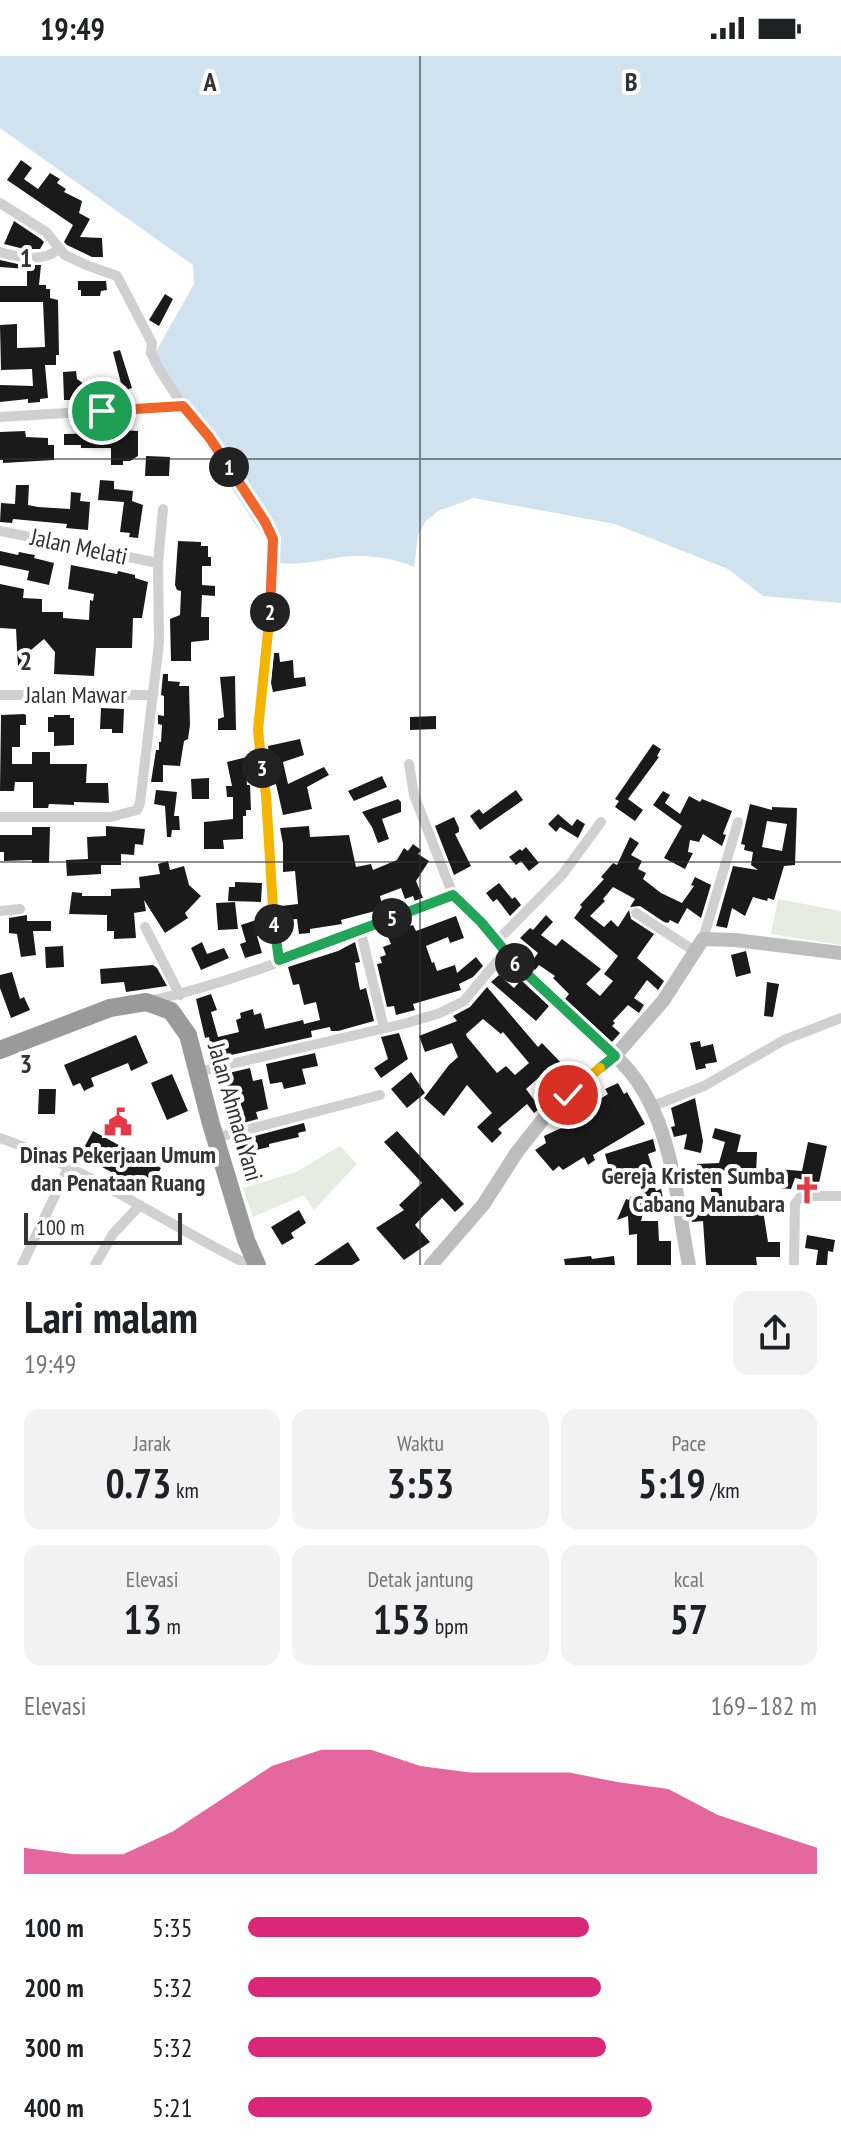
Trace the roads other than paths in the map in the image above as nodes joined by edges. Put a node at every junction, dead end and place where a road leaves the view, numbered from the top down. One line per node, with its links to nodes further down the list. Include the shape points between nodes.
1 (0, 203): 2 (street, via 46,232)
2 (59, 248): 3 (street, via 39,257); 4 (street, via 74,260 117,276 152,343 159,369)
3 (0, 252)
4 (183, 406): 5 (street); 25 (street, via 209,437 273,539 258,730)
5 (0, 417)
6 (163, 509): 8 (street)
7 (0, 531): 8 (street, Jalan Melati)
8 (158, 563): 10 (street, via 159,643)
9 (0, 695): 10 (street, Jalan Mawar)
10 (151, 695): 12 (street, via 137,810 111,817)
11 (409, 764): 15 (street, via 414,795)
12 (0, 817)
13 (601, 822): 21 (street, via 562,875)
14 (738, 822): 22 (street)
15 (453, 895): 20 (street); 21 (street)
16 (20, 909): 17 (street)
17 (0, 911)
18 (636, 913): 22 (street)
19 (145, 927): 26 (street)
20 (360, 929): 25 (street); 29 (street)
21 (496, 942): 23 (street)
22 (699, 946): 24 (street, via 735,940); 31 (street, via 663,1001)
23 (504, 953): 29 (street, via 464,1001); 31 (street)
24 (841, 953)
25 (279, 960): 26 (street)
26 (180, 995): 27 (street)
27 (146, 1002): 30 (highway, via 110,1008); 32 (highway, Jalan Ahmad Yani, via 171,1011 181,1022)
28 (841, 1018): 34 (street, via 784,1040 690,1093)
29 (384, 1028): 32 (street)
30 (0, 1050)
31 (615, 1056): 34 (street); 44 (street, via 548,1113 483,1205)
32 (197, 1072): 36 (highway, Jalan Ahmad Yani)
33 (380, 1095): 36 (street)
34 (653, 1106): 45 (street)
35 (0, 1138): 37 (street)
36 (215, 1138): 43 (highway, Jalan Ahmad Yani)
37 (69, 1166): 39 (street); 40 (street)
38 (841, 1196): 46 (street, via 797,1199)
39 (140, 1205): 41 (street, via 113,1234); 42 (street)
40 (22, 1265)
41 (95, 1265)
42 (249, 1265)
43 (257, 1265)
44 (431, 1265)
45 (689, 1265)
46 (794, 1265)

